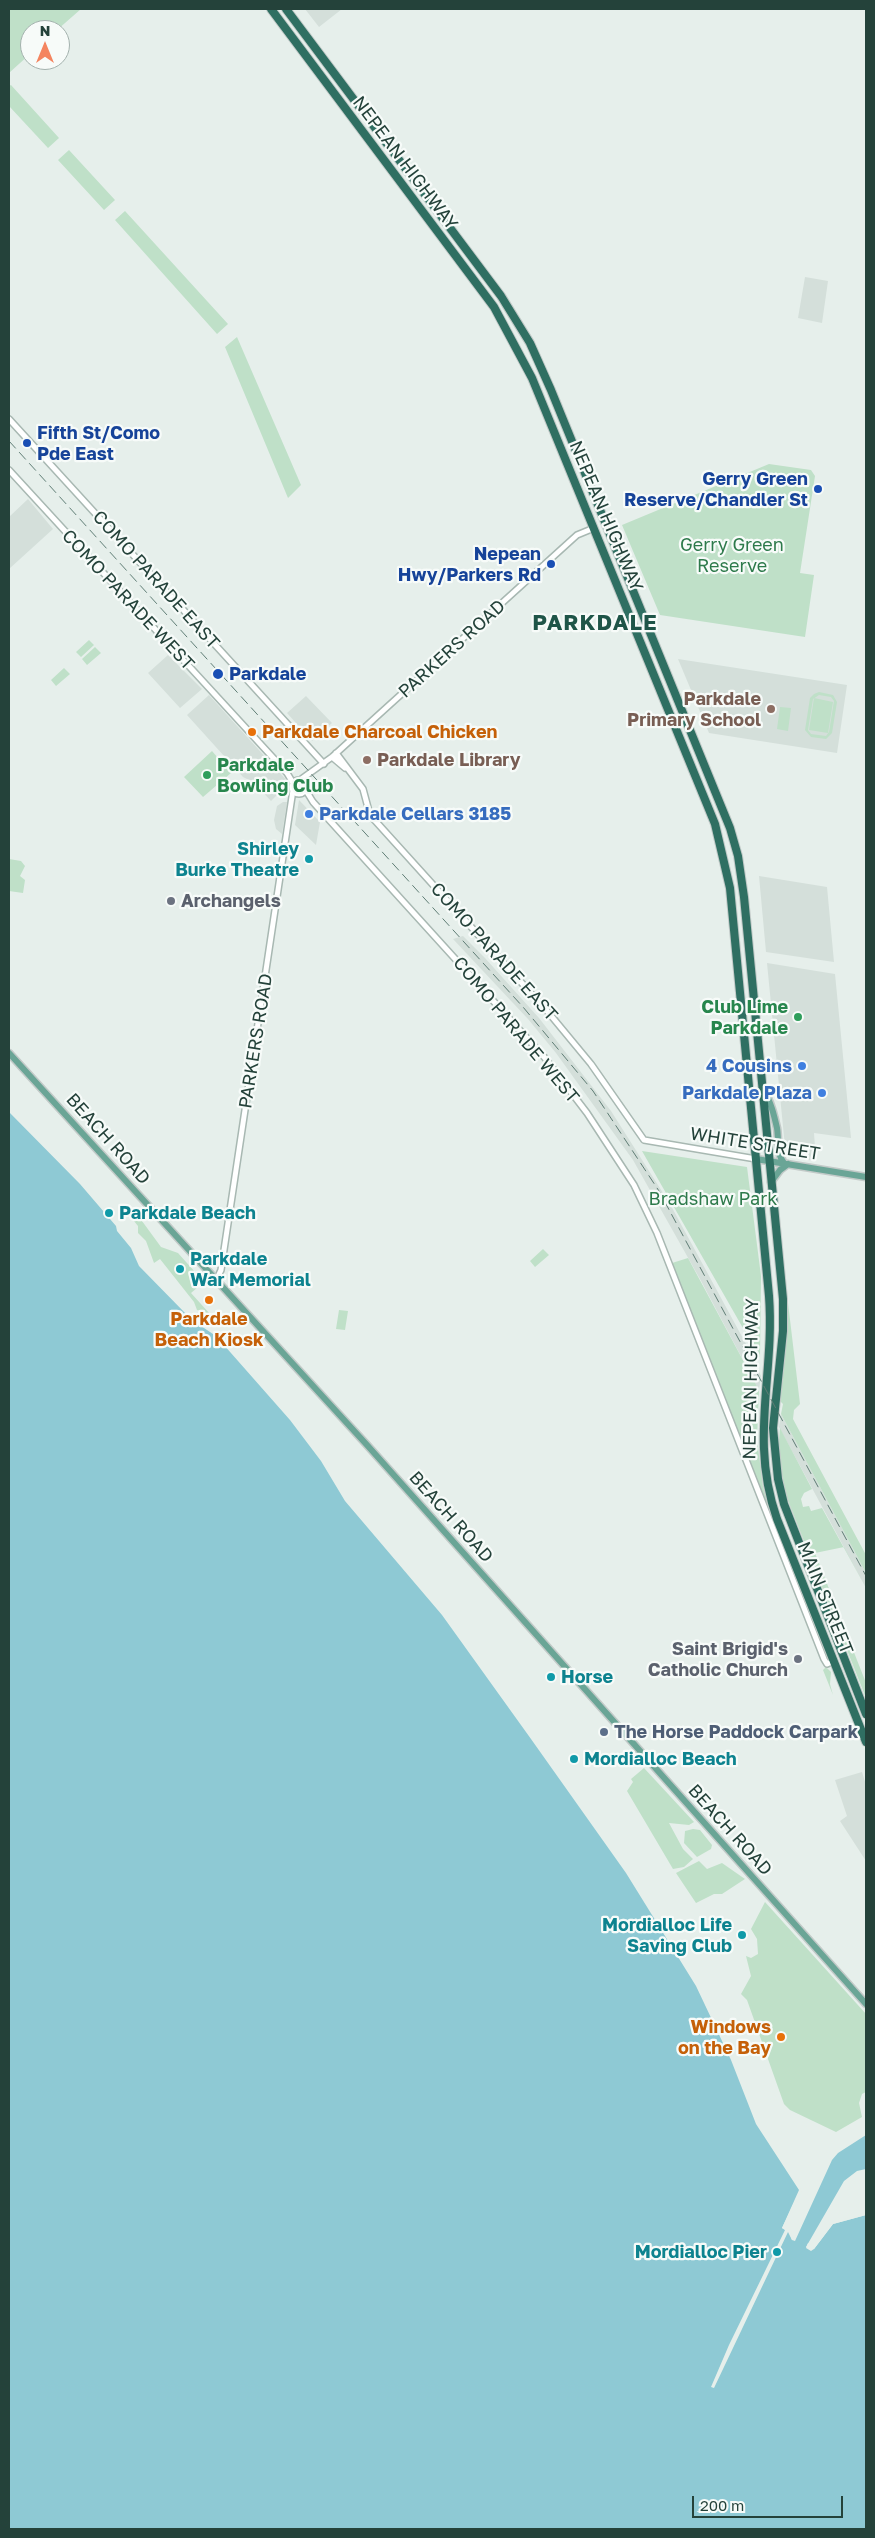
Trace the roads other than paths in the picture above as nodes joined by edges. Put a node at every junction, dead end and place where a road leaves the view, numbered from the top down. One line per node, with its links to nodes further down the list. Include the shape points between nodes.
1 (271, 9): 4 (highway, NEPEAN HIGHWAY)
2 (286, 9): 3 (highway, NEPEAN HIGHWAY)
3 (349, 93): 4 (highway, via 353,109); 7 (highway, NEPEAN HIGHWAY, via 480,266 517,321 541,367)
4 (348, 113): 8 (highway, NEPEAN HIGHWAY, via 491,302 509,331)
5 (9, 419): 10 (street, COMO PARADE EAST)
6 (9, 470): 12 (street, COMO PARADE WEST)
7 (606, 523): 8 (highway); 16 (highway, NEPEAN HIGHWAY, via 725,813 740,869)
8 (594, 528): 9 (street, PARKERS ROAD, via 577,535); 17 (highway, NEPEAN HIGHWAY, via 716,824 729,879)
9 (334, 755): 10 (street, PARKERS ROAD); 24 (street, COMO PARADE EAST, via 363,788 370,815 548,1012 591,1064)
10 (324, 764): 11 (street, PARKERS ROAD)
11 (312, 773): 12 (street, PARKERS ROAD); 14 (street, PARKERS ROAD)
12 (297, 781): 13 (street, PARKERS ROAD); 14 (street)
13 (293, 790): 14 (street); 15 (street, PARKERS ROAD)
14 (302, 790): 15 (street, PARKERS ROAD); 31 (street, COMO PARADE WEST, via 545,1058 620,1163 657,1233)
15 (292, 799): 30 (street, PARKERS ROAD, via 222,1261)
16 (748, 934): 17 (highway, via 743,948); 18 (highway, NEPEAN HIGHWAY)
17 (736, 954): 19 (highway, NEPEAN HIGHWAY)
18 (750, 958): 19 (highway); 21 (highway, NEPEAN HIGHWAY)
19 (739, 974): 23 (highway, NEPEAN HIGHWAY)
20 (9, 1053): 30 (main road, BEACH ROAD)
21 (762, 1088): 22 (highway, NEPEAN HIGHWAY); 27 (main road, via 769,1099 779,1153)
22 (765, 1118): 23 (highway); 26 (highway, NEPEAN HIGHWAY)
23 (753, 1119): 25 (highway, NEPEAN HIGHWAY)
24 (642, 1137): 25 (street, WHITE STREET, via 649,1143)
25 (756, 1159): 26 (main road, WHITE STREET); 32 (highway, NEPEAN HIGHWAY, via 770,1312 762,1431)
26 (769, 1161): 27 (main road, WHITE STREET); 29 (highway, NEPEAN HIGHWAY)
27 (786, 1164): 28 (main road, WHITE STREET); 29 (main road)
28 (866, 1177)
29 (771, 1182): 33 (highway, NEPEAN HIGHWAY, via 783,1299 773,1434)
30 (216, 1281): 40 (main road, BEACH ROAD)
31 (754, 1482): 37 (street, MAIN STREET)
32 (769, 1492): 35 (highway, MAIN STREET)
33 (781, 1492): 34 (highway, MAIN STREET)
34 (808, 1566): 35 (highway); 36 (highway, MAIN STREET)
35 (798, 1570): 37 (highway, MAIN STREET)
36 (844, 1654): 37 (highway); 38 (highway, MAIN STREET)
37 (829, 1660): 39 (highway, MAIN STREET)
38 (866, 1714)
39 (866, 1742)
40 (866, 2004)

